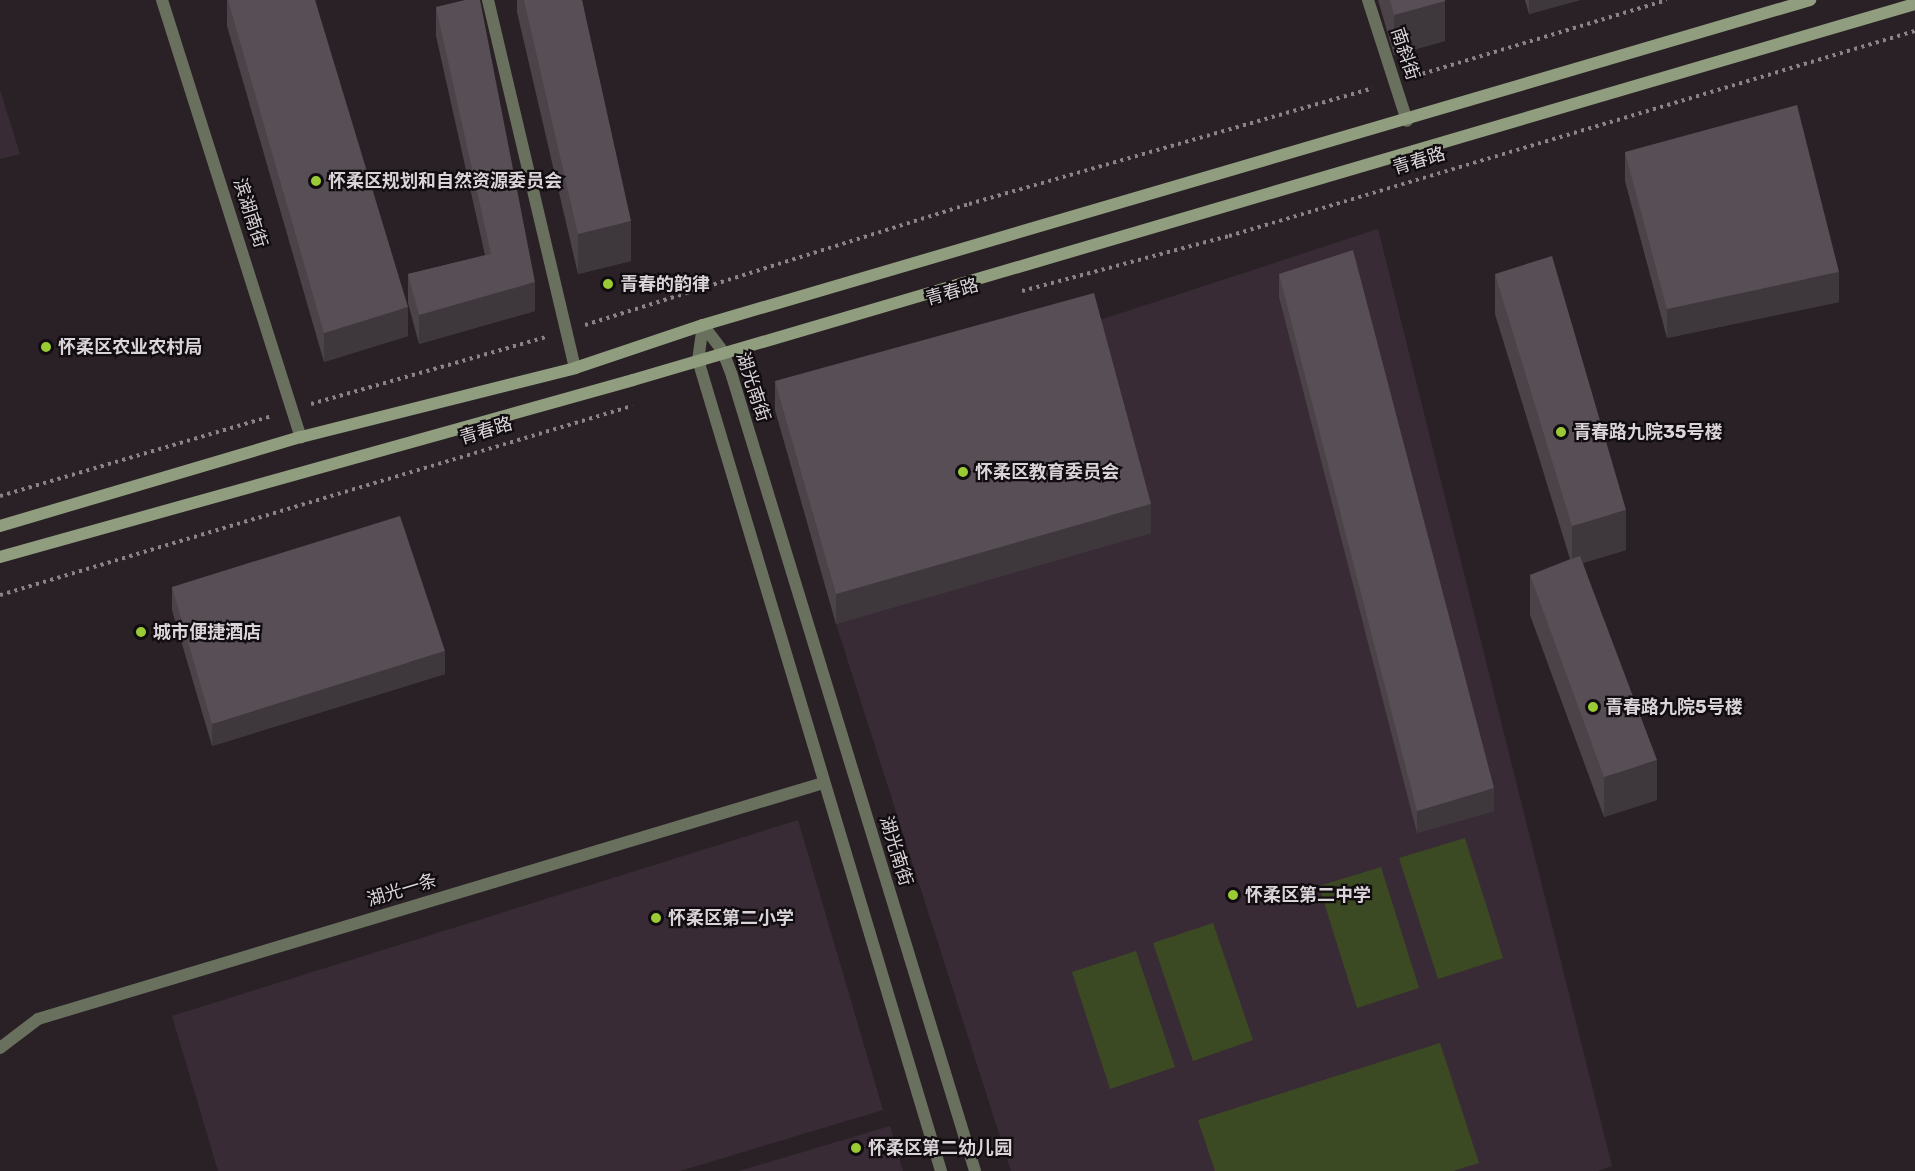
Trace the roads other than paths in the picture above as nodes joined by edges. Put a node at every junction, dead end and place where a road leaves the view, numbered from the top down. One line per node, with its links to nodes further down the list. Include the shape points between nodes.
1 (162, 0): 11 (street, 滨湖南街)
2 (488, 0): 10 (street)
3 (1368, 0): 6 (street, 南斜街)
4 (1810, 0): 6 (main road)
5 (1915, 4): 8 (main road, 青春路)
6 (1407, 121): 7 (main road)
7 (703, 325): 8 (street, 湖光南街); 9 (street); 10 (main road)
8 (723, 352): 9 (main road, 青春路); 17 (street, 湖光南街)
9 (698, 360): 13 (main road, 青春路); 14 (street)
10 (575, 368): 11 (main road)
11 (301, 437): 12 (main road)
12 (0, 526)
13 (0, 557)
14 (824, 783): 15 (street, 湖光一条, via 38,1019); 16 (street)
15 (0, 1048)
16 (941, 1171)
17 (975, 1171)

